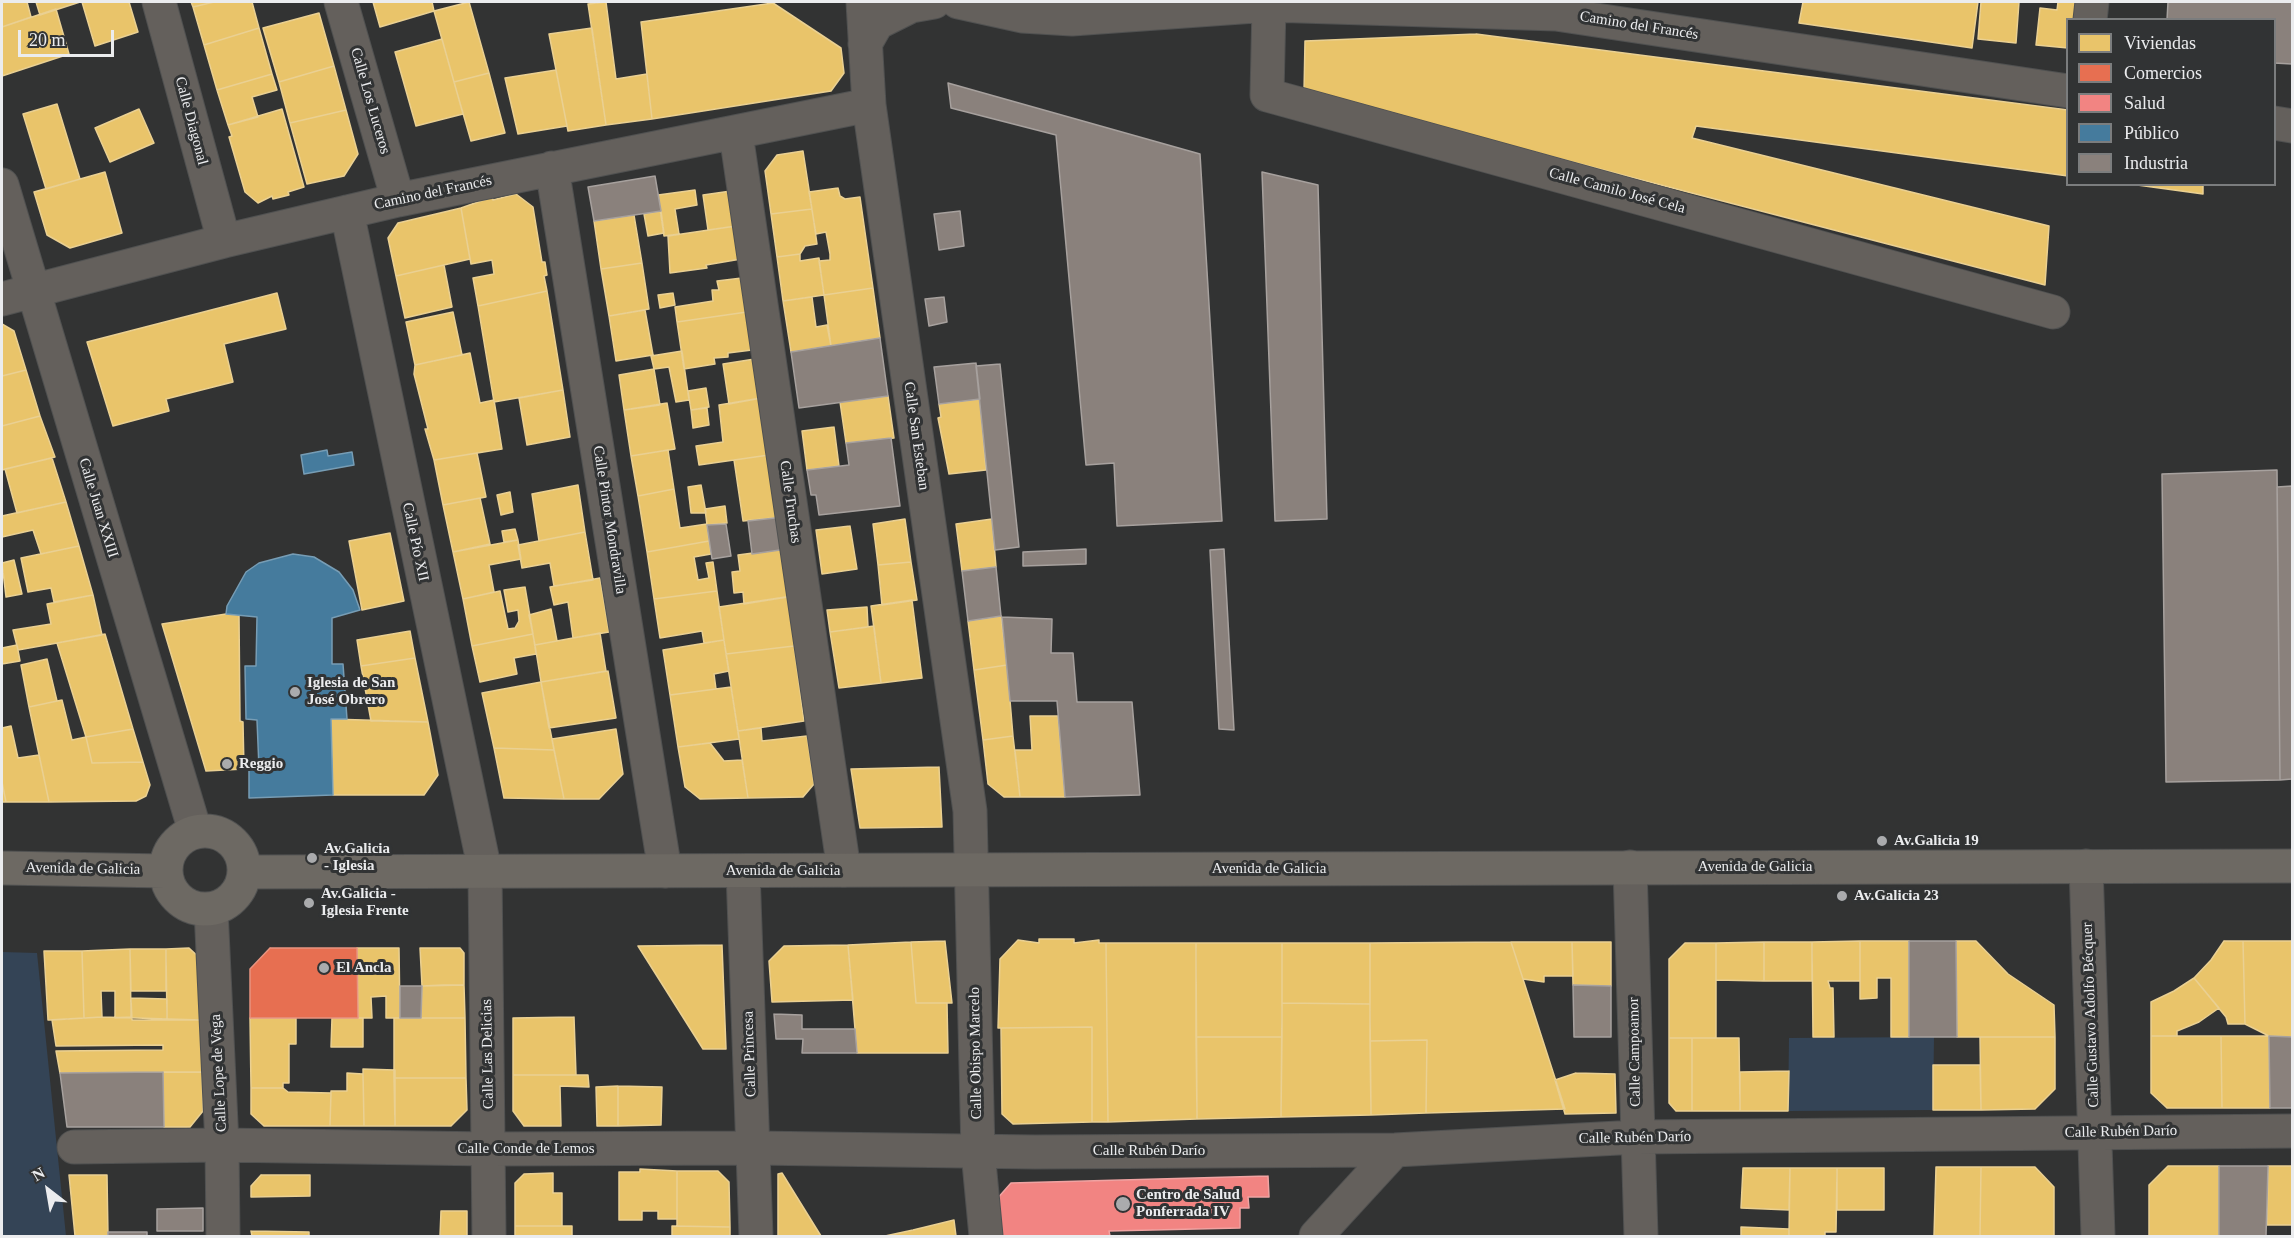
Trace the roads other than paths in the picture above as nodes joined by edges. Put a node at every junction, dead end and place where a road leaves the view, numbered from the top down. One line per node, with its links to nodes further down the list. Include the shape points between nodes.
1 (159, 2): 19 (street, Calle Diagonal)
2 (341, 2): 17 (street, Calle Los Luceros)
3 (863, 2): 9 (street, Calle San Esteban)
4 (934, 2): 9 (street, via 911,6 877,23)
5 (958, 2): 7 (street, Camino del Francés, via 1022,16 1072,19)
6 (2092, 2): 8 (street)
7 (1269, 5): 10 (street, Camino del Francés, via 1556,14); 22 (street, Calle Camilo José Cela, via 1266,95)
8 (2090, 18)
9 (865, 44): 11 (street, Calle San Esteban)
10 (2066, 92)
11 (868, 105): 14 (street, Camino del Francés); 29 (street, Calle San Esteban, via 970,811)
12 (2276, 123): 13 (street)
13 (2292, 126)
14 (736, 134): 15 (street, Camino del Francés); 28 (street, Calle Truchas)
15 (552, 168): 17 (street, Camino del Francés); 32 (street, Calle Pintor Mondravilla)
16 (2, 185): 20 (street, Calle Juan XXIII)
17 (398, 200): 18 (street, Camino del Francés)
18 (346, 212): 19 (street, Camino del Francés); 31 (street, Calle Pío XII)
19 (224, 241): 20 (street, Camino del Francés)
20 (33, 292): 21 (street, Camino del Francés); 23 (street, Calle Juan XXIII)
21 (2, 299)
22 (2053, 312)
23 (195, 831): 30 (main road, via 178,839 171,848); 34 (main road, via 226,836 238,848)
24 (2086, 866): 25 (main road, Avenida de Galicia); 26 (main road, Avenida de Galicia); 37 (street, Calle Gustavo Adolfo Bécquer)
25 (2292, 866)
26 (1630, 867): 29 (main road, Avenida de Galicia); 38 (street, Calle Campoamor)
27 (2, 868): 30 (main road, Avenida de Galicia)
28 (844, 870): 29 (main road, Avenida de Galicia); 33 (main road, Avenida de Galicia)
29 (970, 870): 44 (street, Calle Obispo Marcelo)
30 (165, 871): 35 (main road, via 175,897 187,905)
31 (485, 871): 32 (main road, Avenida de Galicia); 34 (main road, Avenida de Galicia); 42 (street, Calle Las Delicias)
32 (665, 871): 33 (main road, Avenida de Galicia)
33 (743, 871): 41 (street, Calle Princesa)
34 (244, 872): 35 (main road, via 239,891 227,903)
35 (211, 909): 39 (street, Calle Lope de Vega)
36 (2292, 1131): 37 (street, Calle Rubén Darío)
37 (2095, 1132): 38 (street, Calle Rubén Darío); 51 (street, Calle Gustavo Adolfo Bécquer)
38 (1637, 1137): 43 (street, Calle Rubén Darío); 50 (street, Calle Campoamor)
39 (222, 1145): 40 (street, Calle Conde de Lemos); 42 (street, Calle Conde de Lemos); 45 (street, Calle Lope de Vega)
40 (74, 1147)
41 (754, 1148): 42 (street, Calle Conde de Lemos); 44 (street, Calle Conde de Lemos); 47 (street, Calle Princesa)
42 (489, 1149): 46 (street, Calle Las Delicias)
43 (1395, 1150): 44 (street, Calle Rubén Darío); 49 (street)
44 (978, 1152): 48 (street, Calle Obispo Marcelo)
45 (223, 1236)
46 (489, 1236)
47 (756, 1236)
48 (986, 1236)
49 (1316, 1236)
50 (1641, 1236)
51 (2098, 1236)

